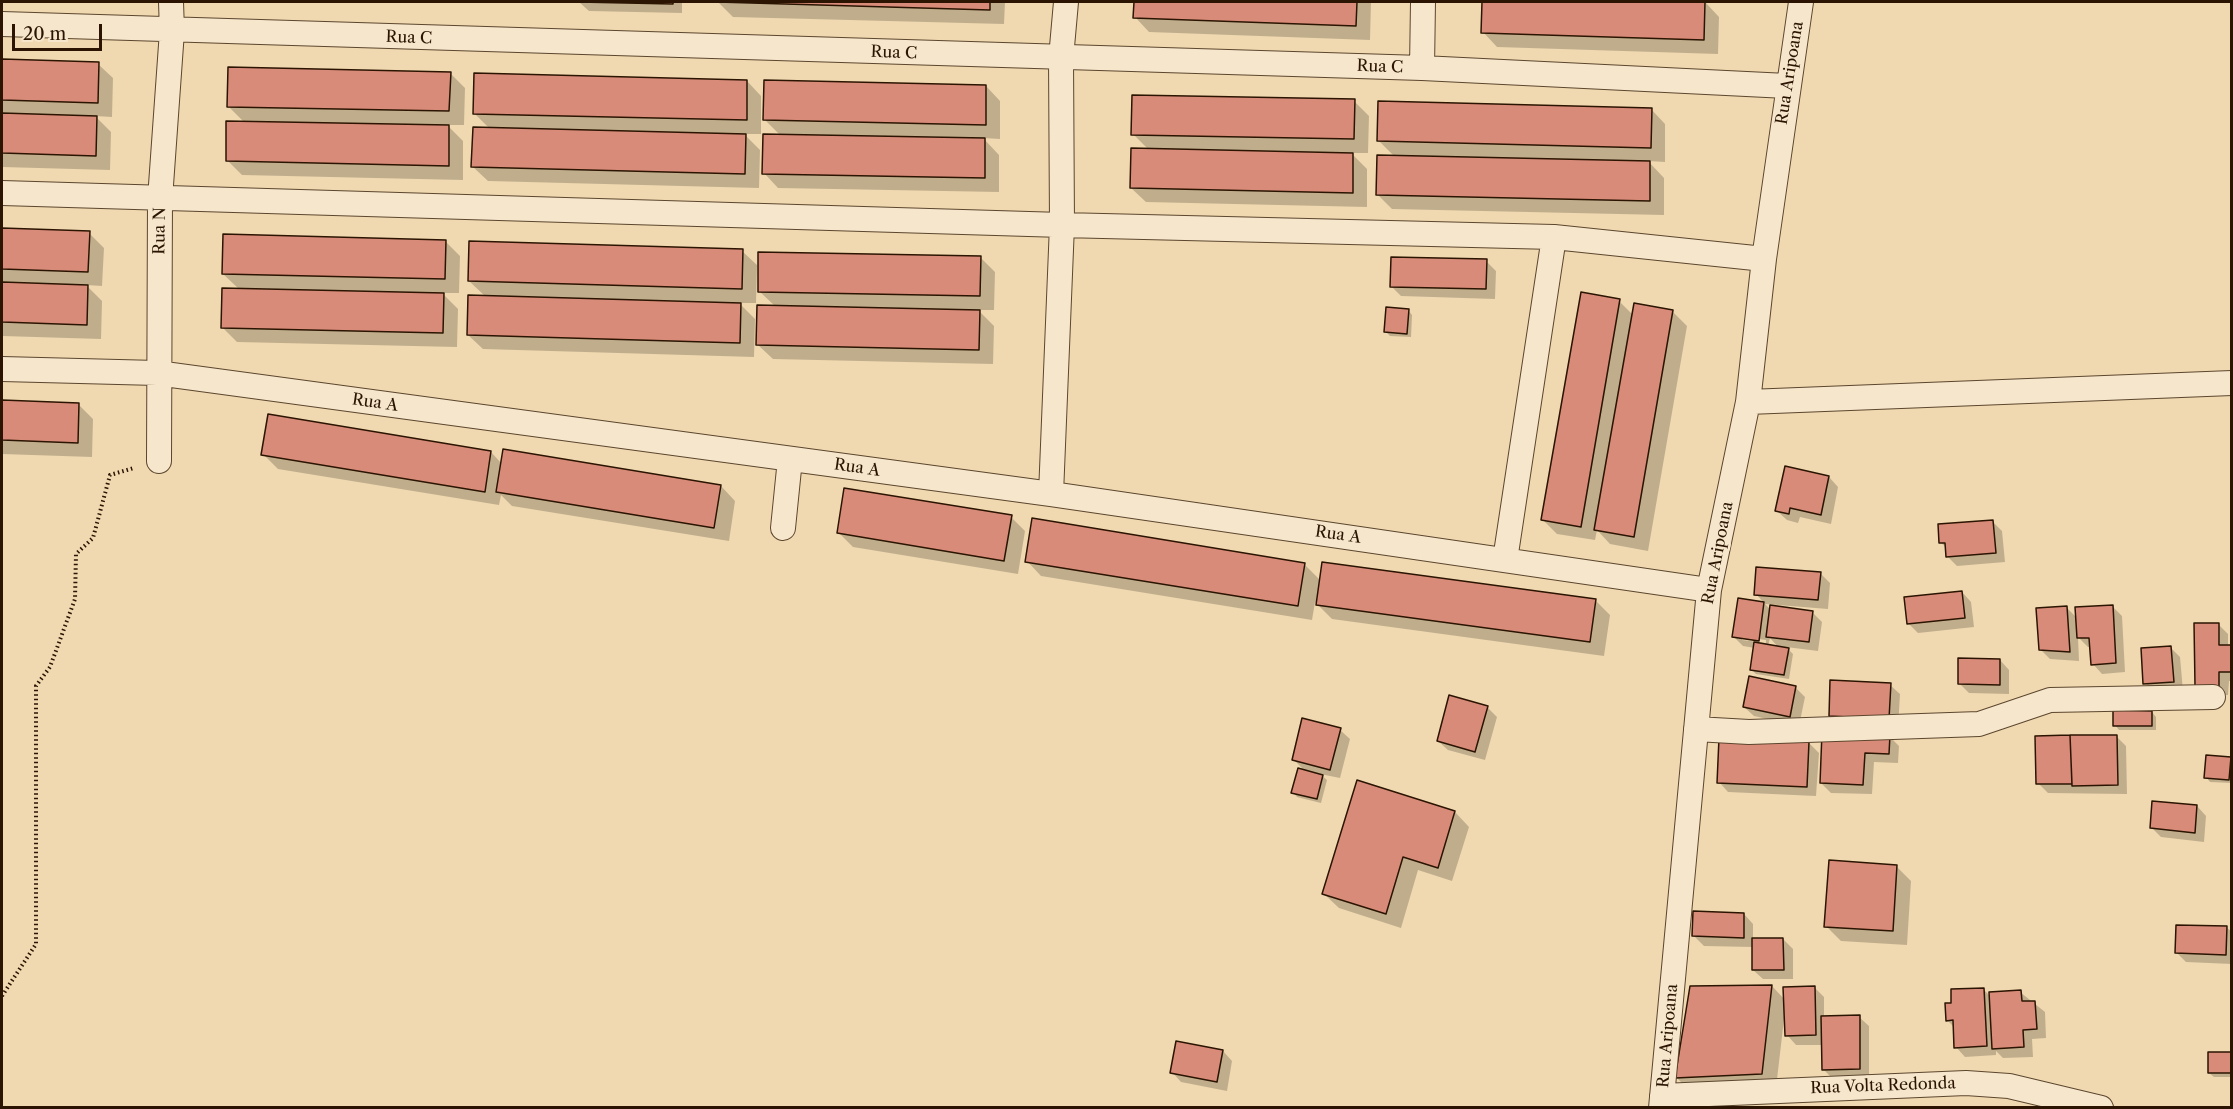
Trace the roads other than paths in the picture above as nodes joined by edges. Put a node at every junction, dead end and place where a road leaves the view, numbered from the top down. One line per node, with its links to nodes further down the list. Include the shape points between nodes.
1 (171, 2): 6 (street, Rua N)
2 (1066, 2): 7 (street)
3 (1423, 2): 8 (street)
4 (1801, 2): 9 (street, Rua Aripoana)
5 (2, 24): 6 (street, Rua C)
6 (172, 31): 7 (street, Rua C); 11 (street, Rua N)
7 (1061, 58): 8 (street, Rua C); 12 (street)
8 (1422, 68): 9 (street, Rua C)
9 (1787, 86): 14 (street, Rua Aripoana)
10 (2, 193): 11 (street)
11 (160, 199): 12 (street); 16 (street, Rua N)
12 (1062, 225): 13 (street); 21 (street)
13 (1554, 237): 14 (street); 23 (street)
14 (1764, 259): 18 (street, Rua Aripoana)
15 (2, 369): 16 (street, Rua A)
16 (158, 374): 19 (street, Rua A); 20 (street, Rua N)
17 (2232, 383): 18 (street)
18 (1748, 402): 24 (street, Rua Aripoana)
19 (790, 459): 21 (street, Rua A); 22 (street)
20 (159, 460)
21 (1051, 494): 23 (street, Rua A)
22 (783, 528)
23 (1505, 560): 24 (street, Rua A)
24 (1710, 590): 26 (street, Rua Aripoana)
25 (2213, 697): 26 (street, via 2050,700 1979,724 1749,732)
26 (1696, 729): 27 (street, Rua Aripoana)
27 (1661, 1102): 28 (street, Rua Volta Redonda, via 1966,1083 2009,1086)
28 (2101, 1107)

